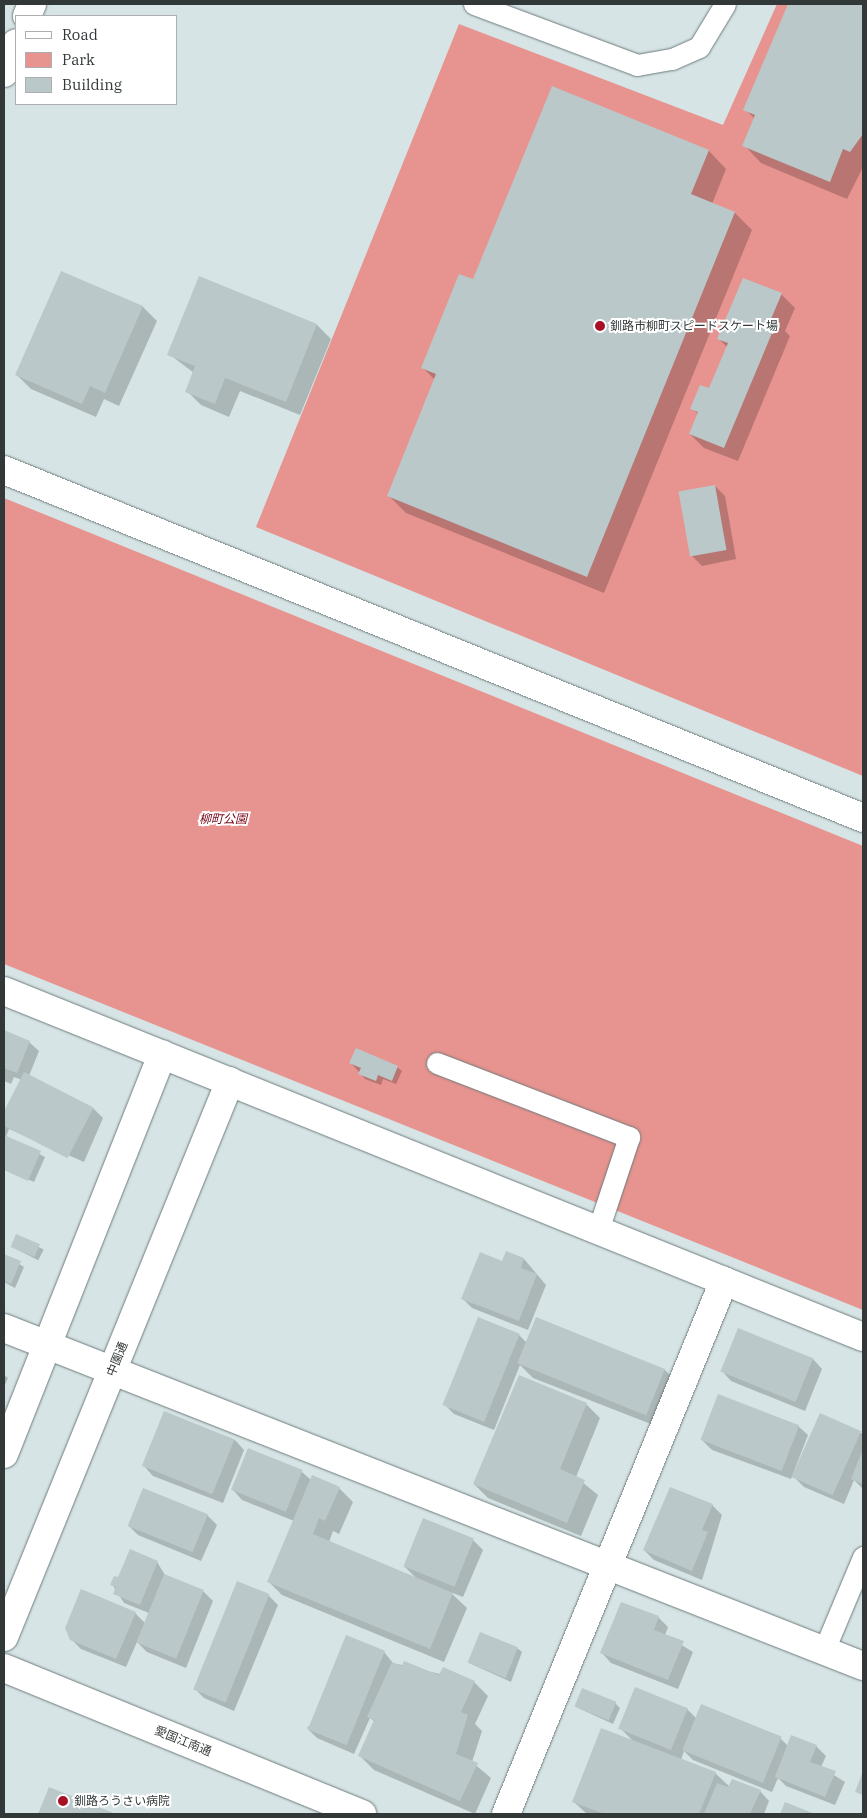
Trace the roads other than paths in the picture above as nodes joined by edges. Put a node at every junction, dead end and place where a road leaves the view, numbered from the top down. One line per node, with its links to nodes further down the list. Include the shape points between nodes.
1 (474, 4): 2 (lane, via 637,65 672,59 699,46)
2 (725, 4)
3 (15, 46): 4 (street)
4 (4, 73)
5 (4, 470): 6 (street)
6 (863, 818)
7 (4, 991): 8 (street)
8 (162, 1054): 10 (street); 15 (street)
9 (437, 1063): 11 (lane, via 629,1137)
10 (230, 1081): 11 (street); 16 (street, 中園通)
11 (598, 1230): 12 (street)
12 (724, 1281): 14 (street); 19 (street)
13 (4, 1328): 15 (street)
14 (863, 1337)
15 (47, 1346): 16 (street); 17 (street)
16 (112, 1370): 19 (street); 20 (street, 中園通)
17 (4, 1454)
18 (863, 1557): 21 (lane)
19 (609, 1563): 21 (street); 25 (street)
20 (4, 1637)
21 (824, 1650): 22 (street)
22 (863, 1666)
23 (4, 1668): 24 (street, 愛国江南通)
24 (362, 1814)
25 (506, 1814)

